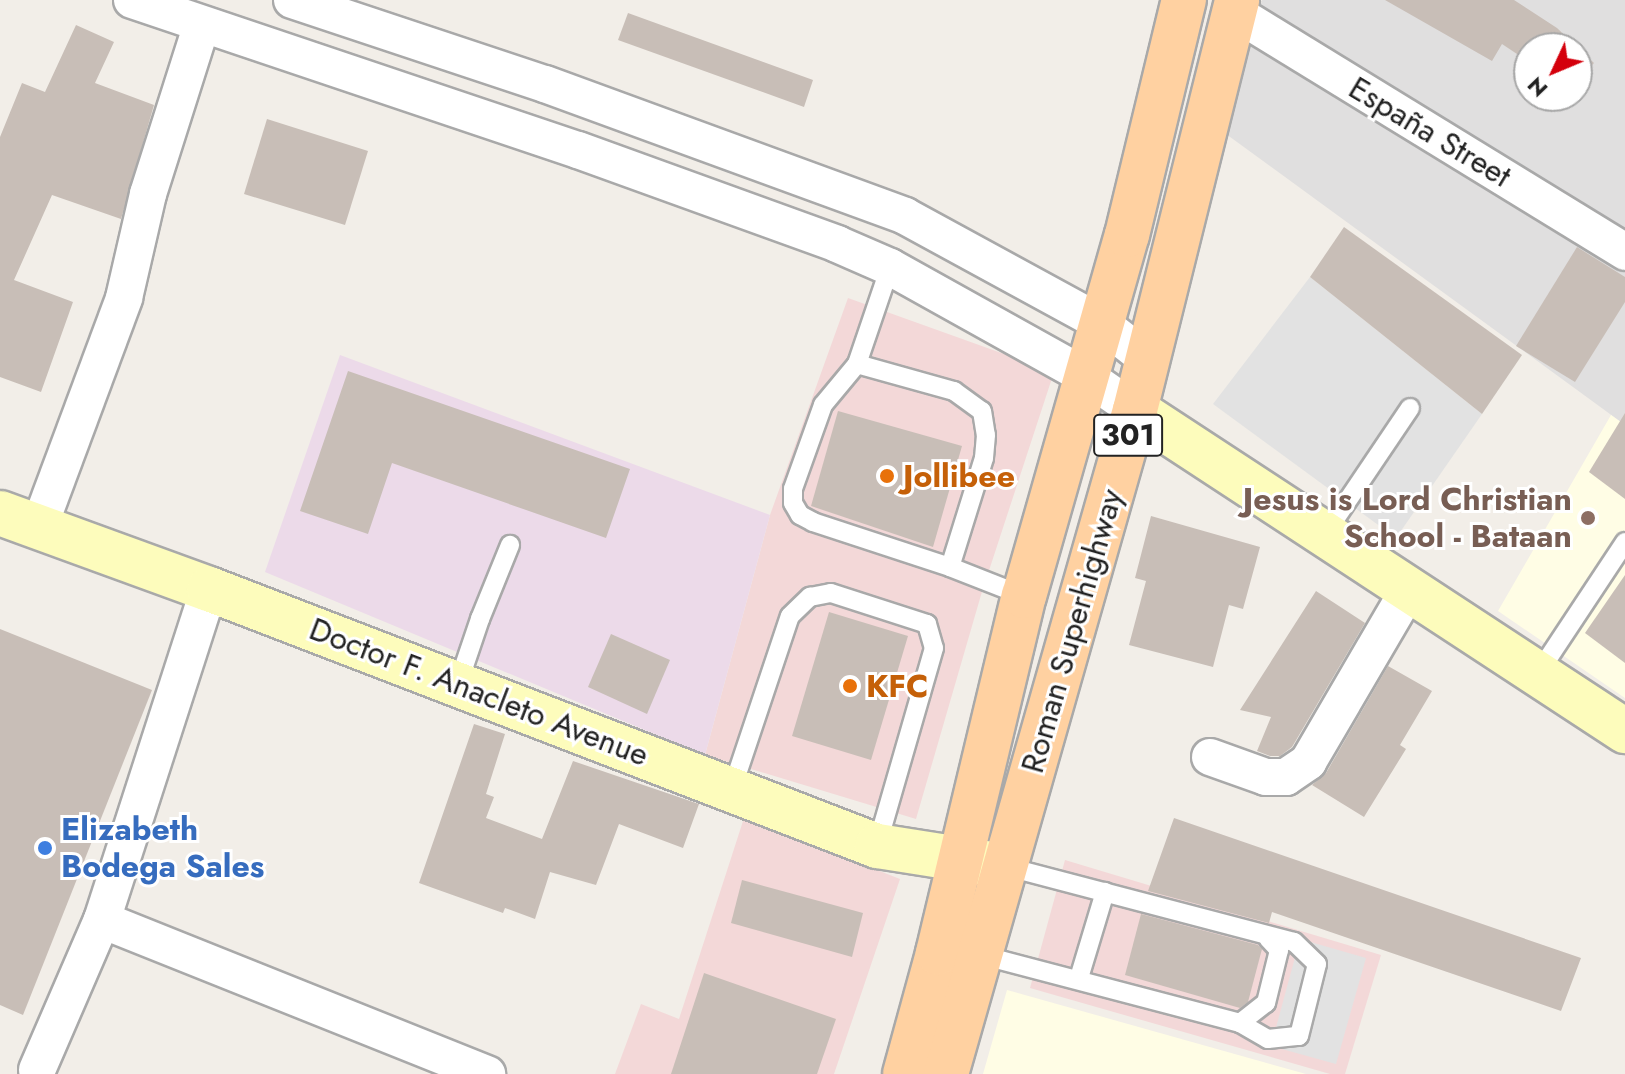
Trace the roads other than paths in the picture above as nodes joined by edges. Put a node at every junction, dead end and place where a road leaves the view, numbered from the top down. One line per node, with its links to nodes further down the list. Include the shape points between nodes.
1 (132, 0): 5 (street)
2 (292, 0): 6 (street, via 545,84)
3 (1184, 0): 9 (main road, Roman Superhighway / 301)
4 (1235, 6): 7 (street, España Street); 10 (main road, Roman Superhighway / 301)
5 (202, 24): 8 (street, via 578,150); 15 (street, via 148,194 124,298)
6 (905, 216): 8 (street); 9 (street)
7 (1625, 252)
8 (890, 267): 11 (lane); 12 (street)
9 (1101, 323): 10 (street); 12 (main road, Roman Superhighway / 301)
10 (1147, 359): 14 (main road, Roman Superhighway / 301)
11 (857, 364): 19 (lane, via 954,391 982,411 984,458); 19 (lane, via 823,405 793,489 793,503 813,522)
12 (1086, 376): 14 (street); 22 (main road, Roman Superhighway / 301)
13 (1410, 408): 16 (lane)
14 (1135, 410): 16 (main road); 30 (main road, Roman Superhighway / 301)
15 (20, 520): 20 (main road, Doctor F. Anacleto Avenue)
16 (1325, 534): 21 (main road)
17 (1625, 542): 23 (lane)
18 (510, 545): 24 (lane)
19 (950, 567): 22 (lane)
20 (209, 589): 24 (main road, Doctor F. Anacleto Avenue); 32 (street)
21 (1409, 589): 23 (main road); 26 (street, via 1308,762 1286,777 1266,777)
22 (1024, 596): 29 (main road, Roman Superhighway / 301)
23 (1539, 672): 25 (main road)
24 (458, 684): 27 (main road, Doctor F. Anacleto Avenue)
25 (1625, 731)
26 (1210, 757)
27 (732, 789): 28 (main road, Doctor F. Anacleto Avenue); 28 (lane, via 790,616 810,597 831,593 927,624 934,648)
28 (877, 846): 29 (main road, Doctor F. Anacleto Avenue)
29 (961, 858): 30 (main road, Doctor F. Anacleto Avenue); 39 (main road, Roman Superhighway / 301)
30 (1005, 866): 31 (lane); 34 (main road, Roman Superhighway / 301)
31 (1105, 892): 33 (lane); 35 (lane)
32 (102, 920): 37 (street); 38 (street)
33 (1268, 938): 36 (lane, via 1279,950 1266,1003); 36 (lane, via 1294,942 1317,964 1299,1036 1268,1039)
34 (981, 955): 35 (lane); 40 (main road, Roman Superhighway / 301)
35 (1079, 978): 36 (lane)
36 (1240, 1023)
37 (37, 1070)
38 (487, 1074)
39 (905, 1074)
40 (946, 1074)

